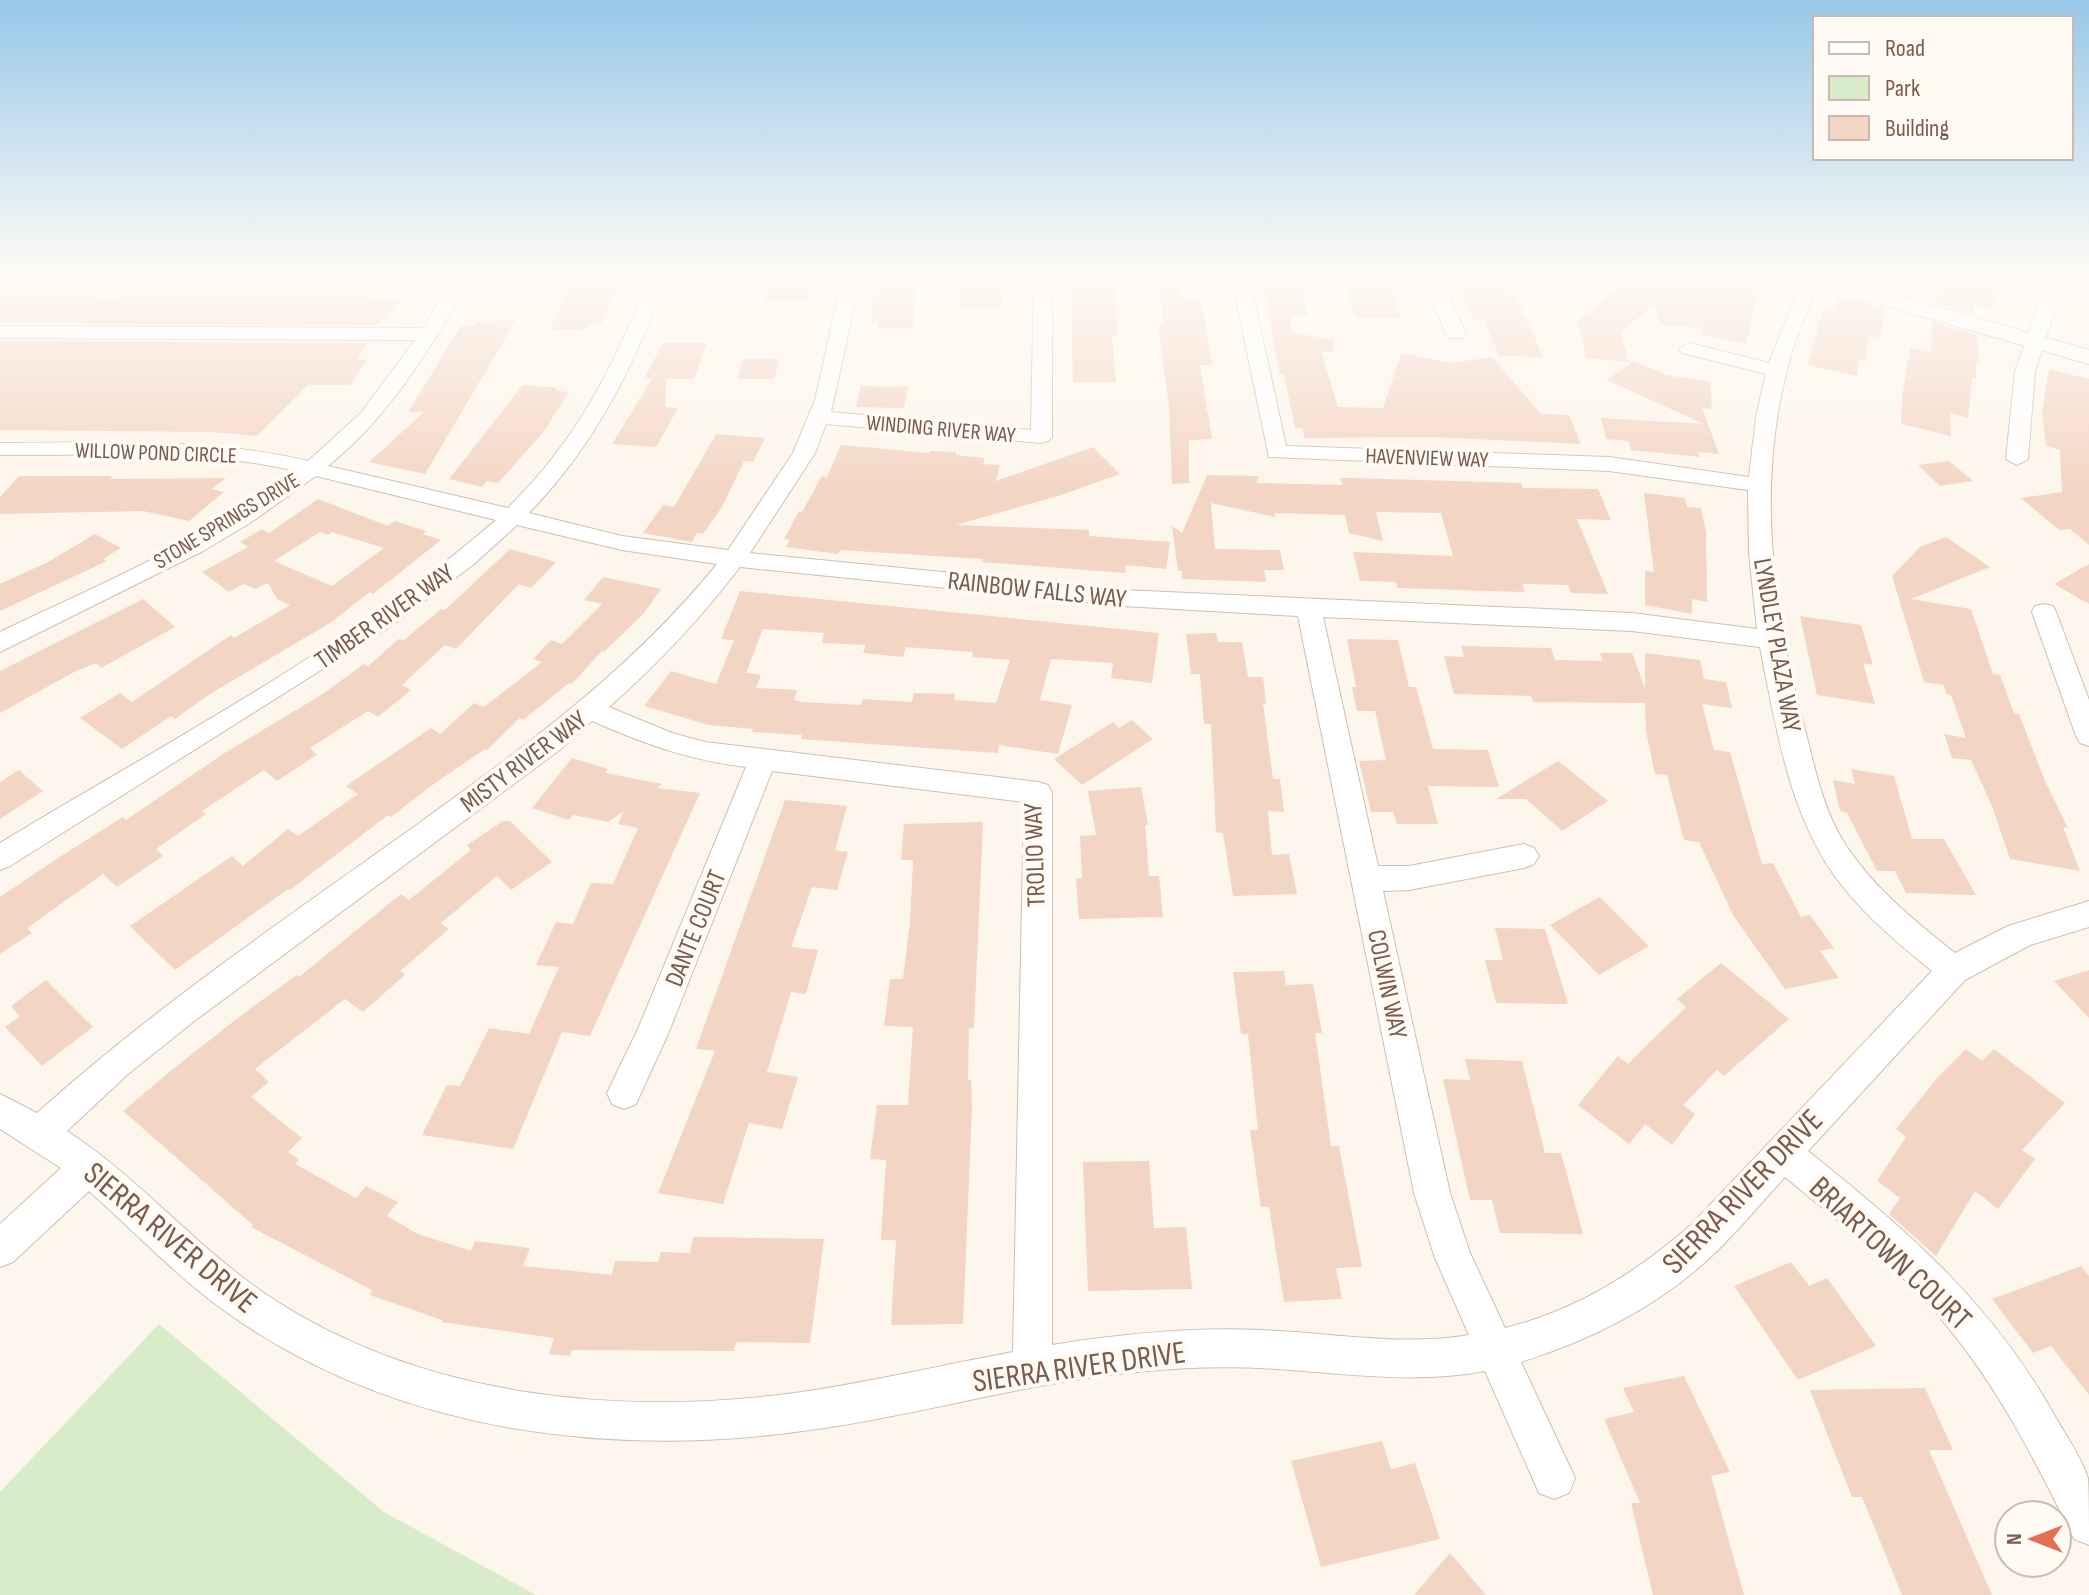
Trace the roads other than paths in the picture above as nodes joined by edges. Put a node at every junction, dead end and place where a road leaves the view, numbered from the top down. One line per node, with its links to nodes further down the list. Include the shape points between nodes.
1 (420, 345): 15 (street, STONE SPRINGS DRIVE, via 367,419)
2 (631, 345): 17 (street, TIMBER RIVER WAY, via 597,414)
3 (836, 345): 12 (street, MISTY RIVER WAY)
4 (1042, 345): 12 (street, WINDING RIVER WAY, via 1041,437)
5 (1255, 345): 16 (street, HAVENVIEW WAY, via 1277,452 1609,464)
6 (1785, 345): 11 (street, LYNDLEY PLAZA WAY)
7 (2032, 345): 14 (street, via 2019,412)
8 (2049, 345): 10 (street)
9 (1689, 349): 11 (street)
10 (2089, 357)
11 (1776, 371): 16 (street, LYNDLEY PLAZA WAY)
12 (820, 417): 18 (street, MISTY RIVER WAY, via 804,453)
13 (0, 449): 15 (street, WILLOW POND CIRCLE, via 228,452)
14 (2017, 459)
15 (311, 468): 17 (street, RAINBOW FALLS WAY); 22 (street, STONE SPRINGS DRIVE, via 245,515)
16 (1760, 485): 21 (street, LYNDLEY PLAZA WAY)
17 (512, 517): 18 (street, RAINBOW FALLS WAY, via 648,548); 27 (street, TIMBER RIVER WAY, via 451,570 345,646)
18 (734, 559): 19 (street, RAINBOW FALLS WAY, via 1123,598); 23 (street, MISTY RIVER WAY, via 688,617)
19 (1309, 609): 21 (street, RAINBOW FALLS WAY, via 1632,622); 28 (street, COLWIN WAY)
20 (2044, 612): 24 (street)
21 (1772, 640): 30 (street, LYNDLEY PLAZA WAY, via 1810,801 1837,856 1901,927)
22 (0, 643)
23 (591, 710): 25 (street, TROLIO WAY, via 666,742); 33 (street, MISTY RIVER WAY, via 182,1012)
24 (2089, 736)
25 (762, 761): 31 (street, DANTE COURT); 38 (street, TROLIO WAY, via 1038,793)
26 (1524, 856): 28 (street, via 1409,878)
27 (0, 858)
28 (1366, 879): 37 (street, COLWIN WAY, via 1432,1193 1453,1258)
29 (2089, 914): 30 (street, SIERRA RIVER DRIVE, via 2008,938)
30 (1954, 970): 34 (street, SIERRA RIVER DRIVE)
31 (624, 1093)
32 (0, 1110): 33 (street, SIERRA RIVER DRIVE)
33 (40, 1133): 35 (street, SIERRA RIVER DRIVE)
34 (1783, 1153): 37 (street, SIERRA RIVER DRIVE, via 1669,1271 1620,1304 1562,1331); 40 (street, BRIARTOWN COURT, via 1889,1241 1974,1328 2042,1428)
35 (89, 1167): 36 (street); 38 (street, SIERRA RIVER DRIVE, via 209,1276 279,1326 346,1360 451,1395 536,1413 695,1421 786,1413)
36 (0, 1249)
37 (1494, 1350): 38 (street, SIERRA RIVER DRIVE, via 1392,1361 1205,1348); 39 (street, COLWIN WAY)
38 (1032, 1369)
39 (1554, 1478)
40 (2089, 1524)

